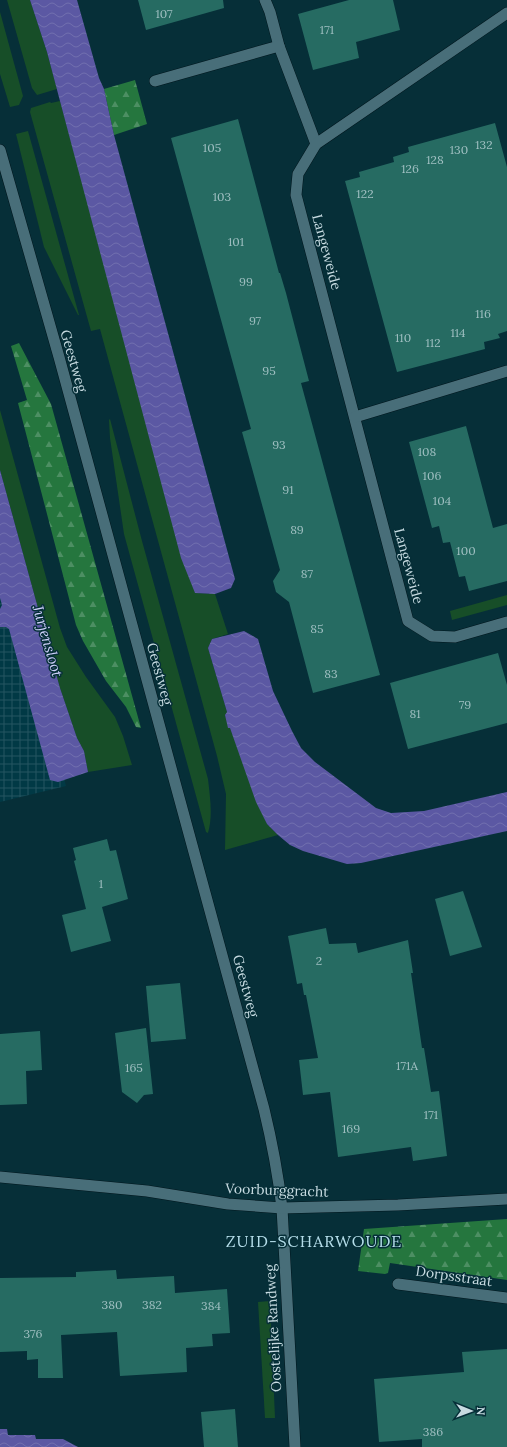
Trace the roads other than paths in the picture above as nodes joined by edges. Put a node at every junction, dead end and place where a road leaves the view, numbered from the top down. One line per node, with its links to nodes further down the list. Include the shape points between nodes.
1 (265, 0): 3 (street)
2 (507, 13): 5 (street, Langeweide)
3 (279, 46): 4 (street); 5 (street)
4 (155, 81)
5 (316, 144): 8 (street, Langeweide, via 298,174 296,195)
6 (0, 150): 12 (street, Geestweg, via 264,1109 278,1173)
7 (507, 371): 8 (street)
8 (354, 417): 9 (street, Langeweide, via 408,621 432,636 448,637)
9 (507, 622)
10 (0, 1177): 12 (street, Voorburggracht, via 147,1191 228,1204)
11 (507, 1200): 12 (street, Voorburggracht)
12 (282, 1208): 15 (street, Oostelijke Randweg)
13 (398, 1284): 14 (street, Dorpsstraat)
14 (507, 1298)
15 (294, 1447)

